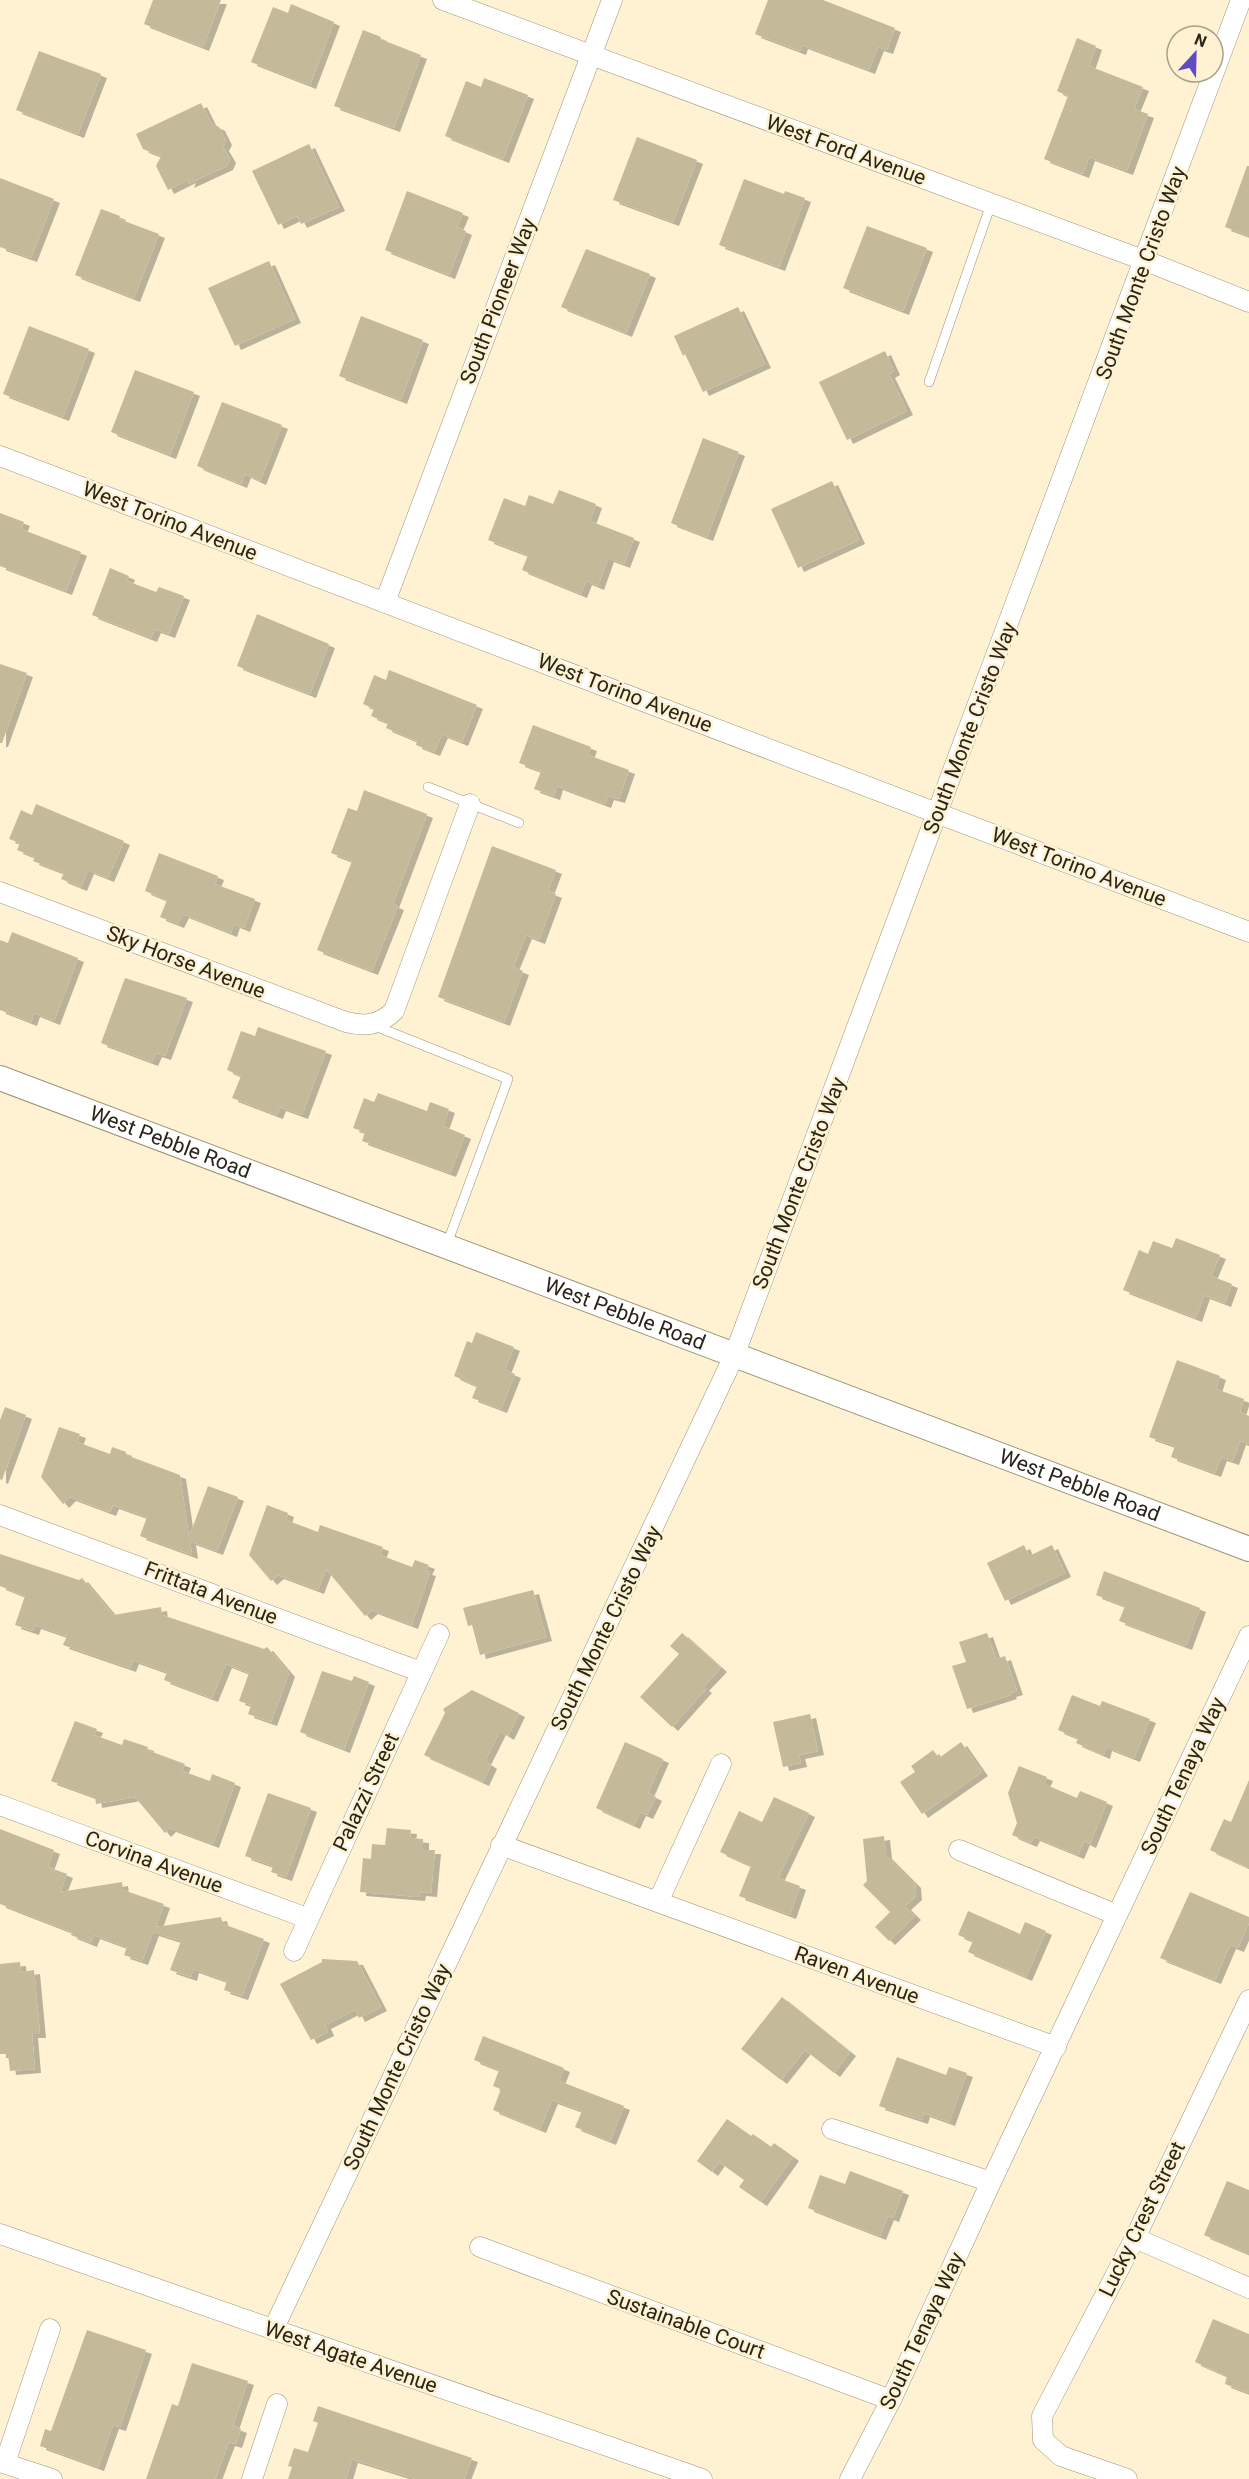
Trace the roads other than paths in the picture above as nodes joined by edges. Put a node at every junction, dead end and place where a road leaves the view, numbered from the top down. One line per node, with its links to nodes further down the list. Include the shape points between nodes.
1 (443, 0): 4 (street, West Ford Avenue)
2 (612, 0): 4 (street, South Pioneer Way)
3 (1241, 0): 6 (street, South Monte Cristo Way)
4 (591, 56): 5 (street, West Ford Avenue); 10 (street, South Pioneer Way)
5 (991, 204): 6 (street, West Ford Avenue); 8 (lane)
6 (1146, 261): 7 (street, West Ford Avenue); 13 (street, South Monte Cristo Way)
7 (1249, 302)
8 (929, 382)
9 (0, 456): 10 (street, West Torino Avenue)
10 (385, 602): 13 (street, West Torino Avenue)
11 (428, 787): 12 (lane)
12 (470, 804): 14 (lane); 17 (street, via 394,1011)
13 (938, 813): 16 (street, West Torino Avenue); 20 (street, South Monte Cristo Way)
14 (519, 823)
15 (0, 892): 17 (street, Sky Horse Avenue, via 346,1022)
16 (1249, 932)
17 (373, 1025): 19 (lane, via 508,1079)
18 (0, 1078): 19 (street, West Pebble Road)
19 (445, 1247): 20 (street, West Pebble Road)
20 (734, 1356): 22 (street, West Pebble Road); 28 (street, South Monte Cristo Way)
21 (0, 1515): 25 (street, Frittata Avenue)
22 (1249, 1549)
23 (439, 1634): 25 (street, Palazzi Street)
24 (1249, 1636): 31 (street, South Tenaya Way)
25 (421, 1672): 32 (street, Palazzi Street)
26 (721, 1764): 30 (street)
27 (0, 1805): 32 (street, Corvina Avenue)
28 (501, 1845): 30 (street, Raven Avenue); 43 (street, South Monte Cristo Way)
29 (959, 1850): 31 (street)
30 (658, 1902): 35 (street, Raven Avenue)
31 (1117, 1915): 35 (street, South Tenaya Way)
32 (308, 1918): 33 (street, Palazzi Street)
33 (294, 1951)
34 (1249, 2000): 39 (street, Lucky Crest Street)
35 (1056, 2047): 37 (street, South Tenaya Way)
36 (832, 2129): 37 (street)
37 (991, 2182): 44 (street, South Tenaya Way)
38 (0, 2234): 43 (street, West Agate Avenue)
39 (1135, 2238): 41 (street); 51 (street, Lucky Crest Street, via 1042,2416 1043,2440 1061,2456)
40 (480, 2247): 44 (street, Sustainable Court)
41 (1249, 2288)
42 (50, 2329): 46 (street)
43 (273, 2330): 49 (street, West Agate Avenue)
44 (891, 2400): 50 (street, South Tenaya Way)
45 (277, 2404): 48 (street)
46 (2, 2463): 47 (street)
47 (52, 2479)
48 (252, 2479)
49 (702, 2479)
50 (850, 2479)
51 (1127, 2479)

